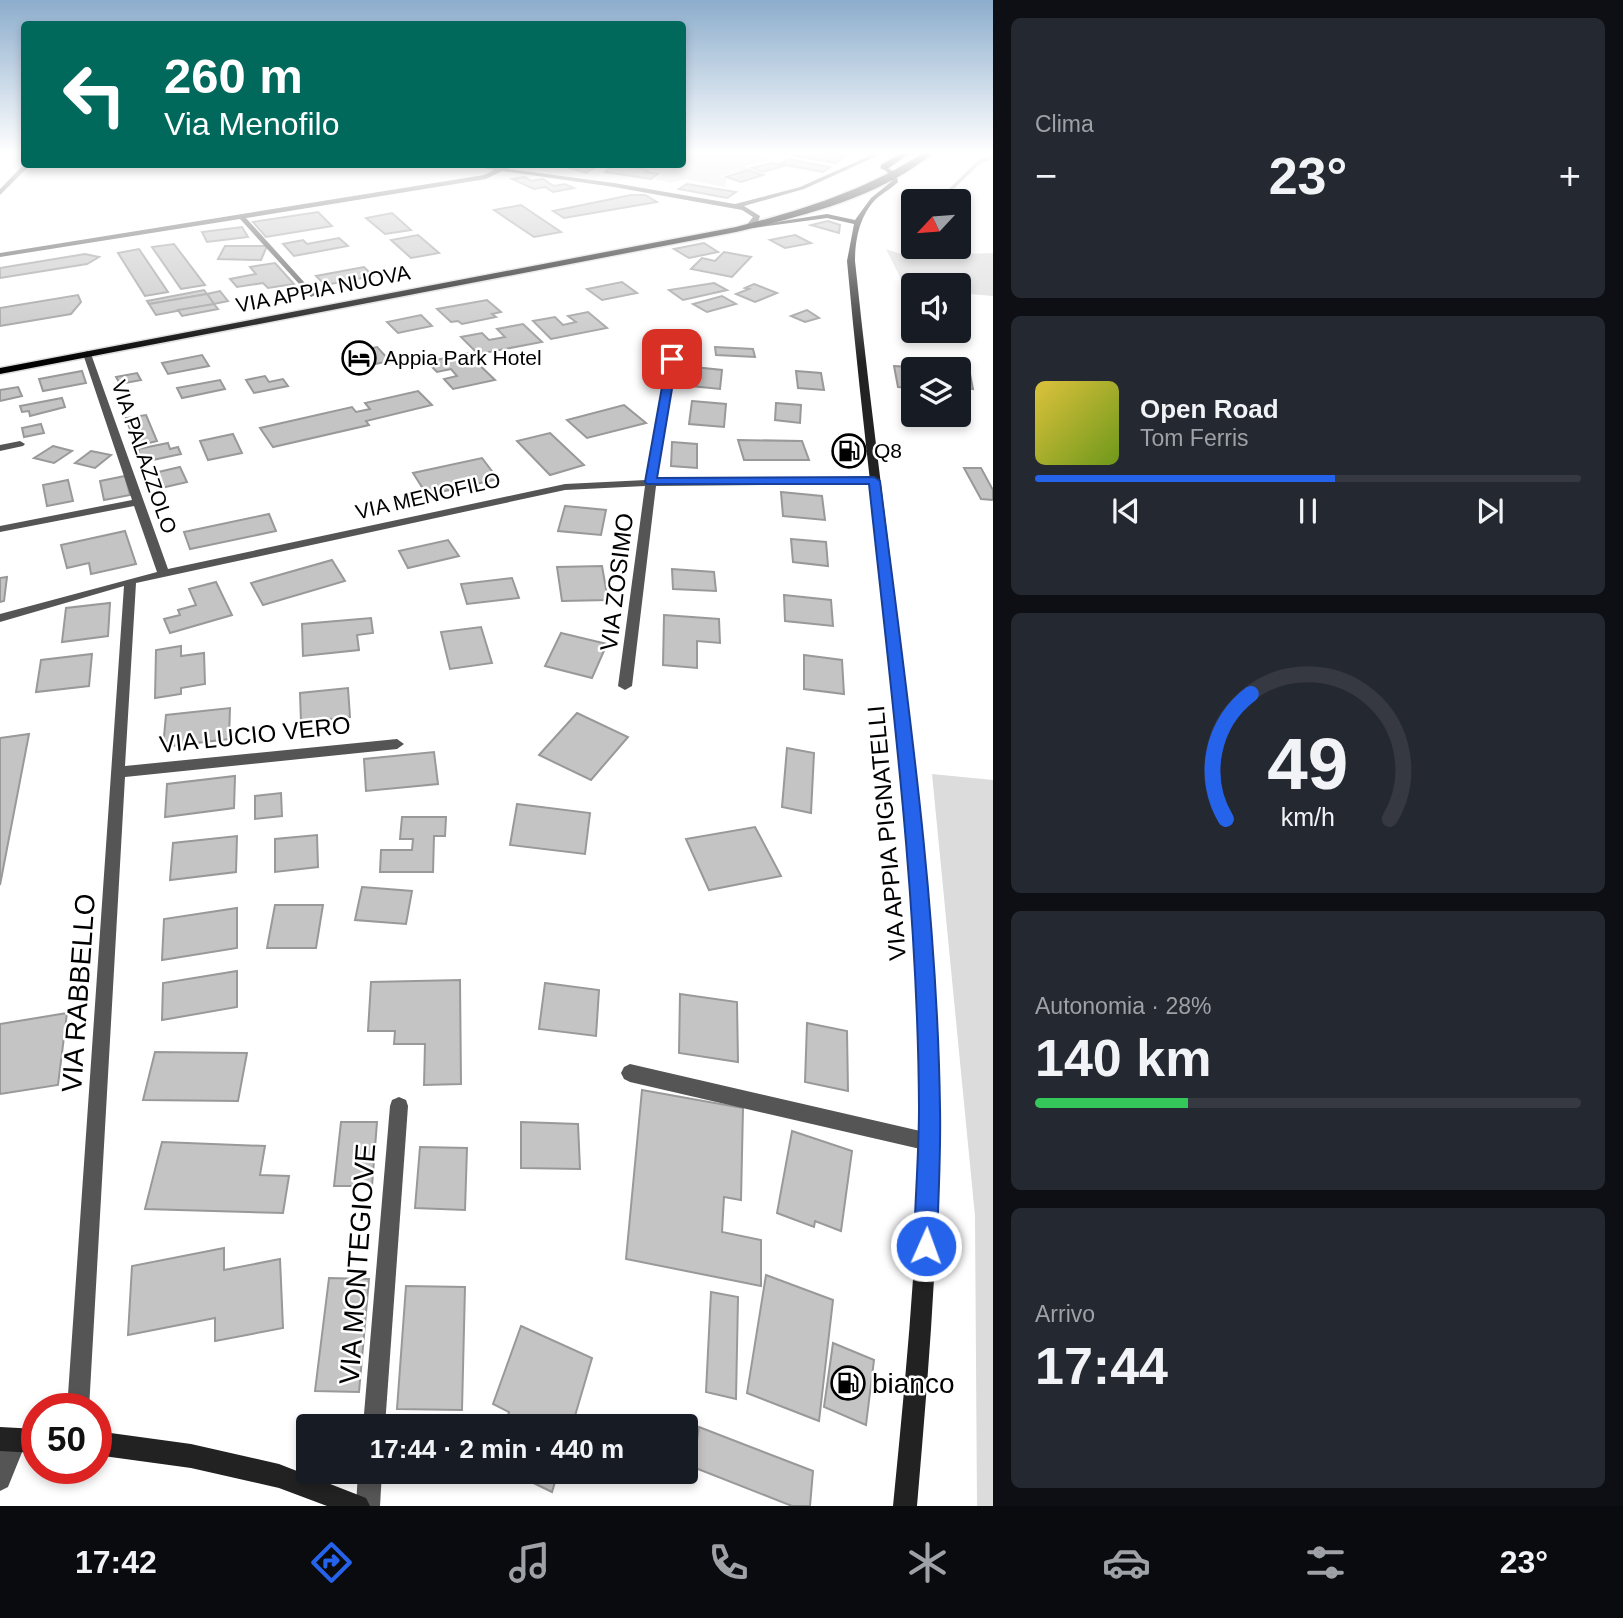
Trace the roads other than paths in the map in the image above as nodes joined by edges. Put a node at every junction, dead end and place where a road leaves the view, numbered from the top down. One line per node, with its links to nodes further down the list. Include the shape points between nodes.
1 (202, 222): 10 (street)
2 (247, 222): 11 (street)
3 (720, 222): 14 (main road, VIA APPIA NUOVA)
4 (754, 222): 9 (street)
5 (760, 222): 9 (main road, VIA APPIA NUOVA)
6 (777, 222): 9 (main road)
7 (855, 222): 8 (main road)
8 (858, 223): 18 (main road, VIA APPIA PIGNATELLI, via 851,261)
9 (748, 226): 12 (main road, VIA APPIA NUOVA)
10 (0, 255)
11 (311, 295)
12 (88, 354): 15 (main road, VIA APPIA NUOVA); 20 (street, VIA PALAZZOLO)
13 (672, 359): 19 (street, VIA ZOSIMO)
14 (0, 360)
15 (0, 371)
16 (20, 444): 17 (street)
17 (0, 448)
18 (874, 481): 19 (street, VIA MENOFILO); 30 (main road, VIA APPIA PIGNATELLI, via 917,873)
19 (651, 482): 22 (street, VIA MENOFILO, via 530,492); 25 (street, VIA ZOSIMO)
20 (138, 502): 21 (street); 22 (street, VIA PALAZZOLO)
21 (0, 529)
22 (163, 573): 23 (street, VIA MENOFILO)
23 (130, 581): 24 (street, VIA MENOFILO); 27 (street, VIA RABBELLO)
24 (0, 618)
25 (625, 687)
26 (397, 744): 27 (street, VIA LUCIO VERO)
27 (118, 772): 31 (street, VIA RABBELLO)
28 (630, 1073): 30 (street)
29 (399, 1106): 32 (street, VIA MONTEGIOVE)
30 (929, 1142): 39 (main road, VIA APPIA PIGNATELLI, via 922,1322)
31 (79, 1393)
32 (375, 1414)
33 (17, 1440): 35 (street)
34 (112, 1446): 37 (main road, via 240,1466 311,1486)
35 (0, 1479)
36 (369, 1484): 38 (street)
37 (358, 1506)
38 (368, 1506)
39 (905, 1506)

